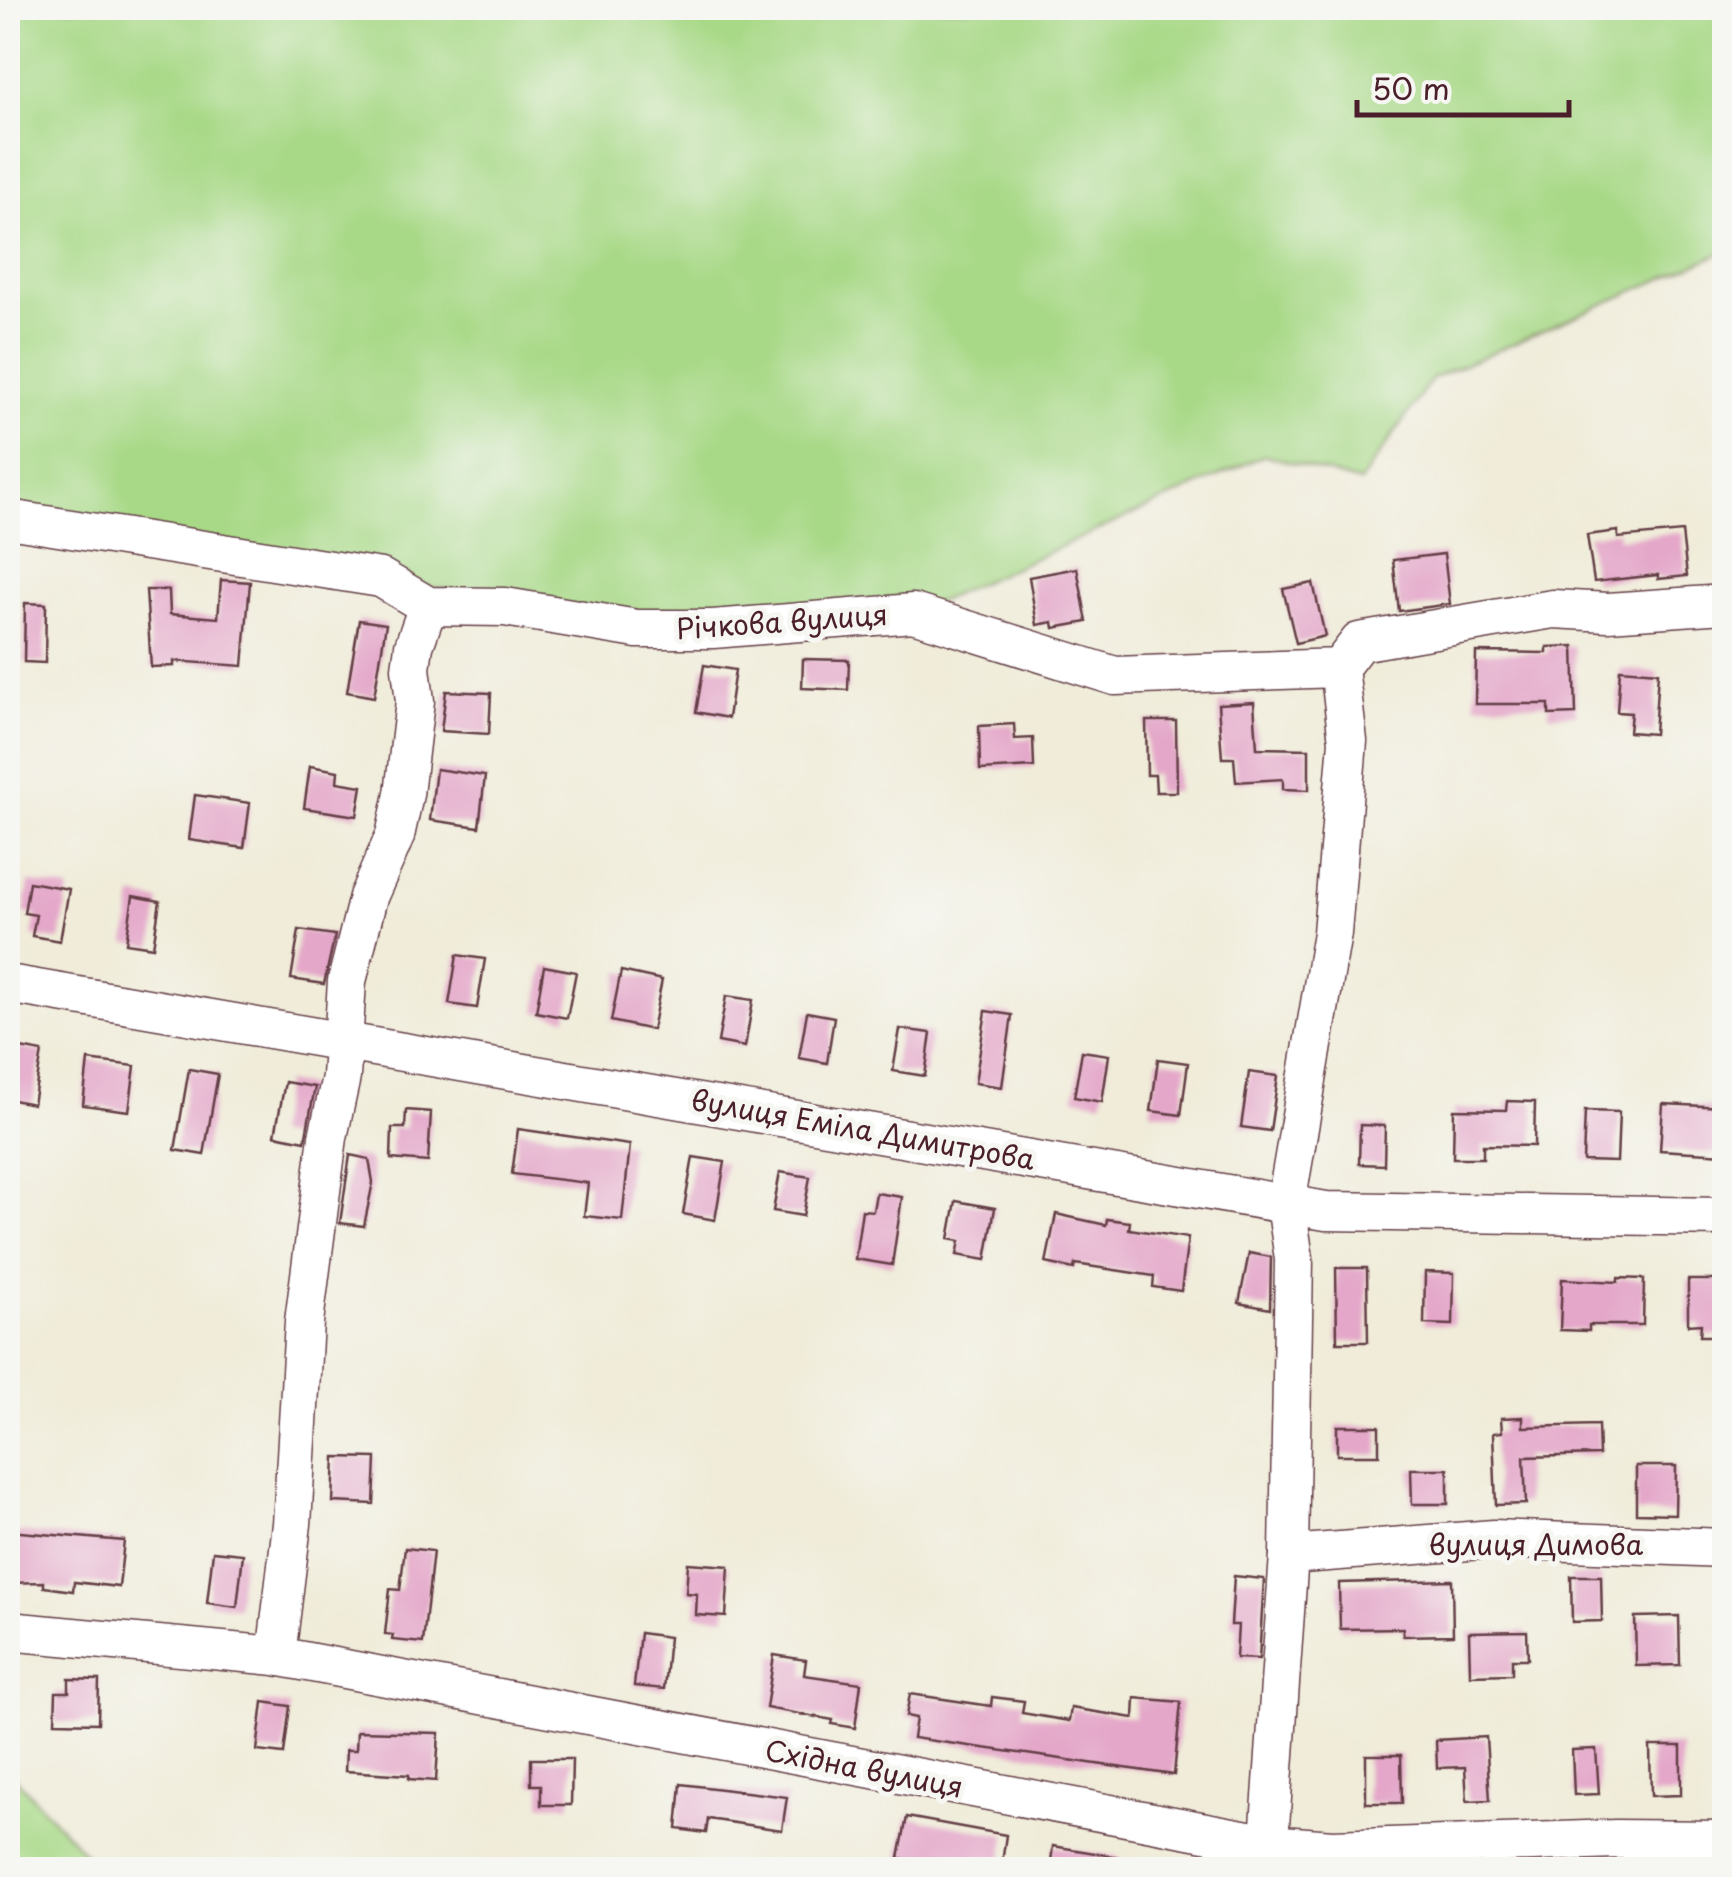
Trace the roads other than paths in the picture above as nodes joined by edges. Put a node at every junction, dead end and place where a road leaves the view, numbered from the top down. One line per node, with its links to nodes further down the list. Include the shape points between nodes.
1 (8, 519): 3 (street, via 381,578)
2 (1724, 604): 4 (street, via 1553,609 1425,629 1360,642)
3 (428, 606): 4 (street, Річкова вулиця, via 505,607 637,629 913,613 1115,676); 6 (street, via 411,668 415,701 404,794 368,898)
4 (1340, 668): 7 (street, via 1348,741 1332,933)
5 (8, 984): 6 (street, вулиця Еміла Димитрова)
6 (344, 1041): 7 (street, вулиця Еміла Димитрова); 12 (street, via 304,1322)
7 (1286, 1204): 8 (street, вулиця Еміла Димитрова, via 1326,1211); 10 (street, via 1294,1258)
8 (1724, 1217)
9 (1724, 1548): 10 (street, вулиця Димова, via 1494,1539)
10 (1289, 1555): 14 (street)
11 (8, 1631): 12 (street, Східна вулиця)
12 (276, 1656): 14 (street, Східна вулиця)
13 (1724, 1840): 14 (street, Східна вулиця, via 1332,1849)
14 (1268, 1857)

